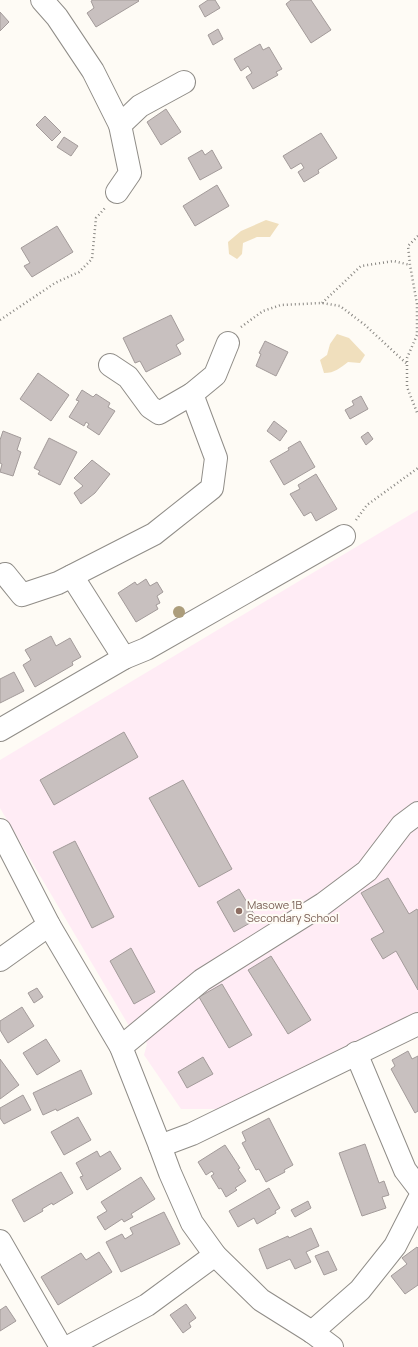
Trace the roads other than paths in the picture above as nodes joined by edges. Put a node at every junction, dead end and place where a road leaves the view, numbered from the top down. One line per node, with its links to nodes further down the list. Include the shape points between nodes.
1 (42, 0): 3 (street, via 57,17 93,71)
2 (184, 82): 3 (street, via 140,106)
3 (120, 124): 4 (street, via 130,173)
4 (117, 192)
5 (228, 343): 7 (street, via 215,375)
6 (110, 365): 7 (street, via 128,377 150,407 159,413)
7 (192, 394): 10 (street, via 216,458 212,488 154,534)
8 (344, 536): 11 (street, via 146,649)
9 (4, 574): 10 (street, via 22,595)
10 (72, 576): 11 (street)
11 (124, 658): 12 (street)
12 (0, 730)
13 (418, 813): 18 (street, via 402,825 367,871 323,904 202,980)
14 (0, 830): 15 (street)
15 (49, 925): 16 (street); 18 (street)
16 (0, 960)
17 (418, 1024): 19 (street)
18 (121, 1047): 20 (street)
19 (356, 1054): 20 (street, via 192,1134); 21 (street)
20 (160, 1146): 24 (street, via 192,1224)
21 (414, 1173)
22 (418, 1201): 25 (street, via 394,1246 360,1290)
23 (0, 1241): 26 (street)
24 (215, 1255): 25 (street, via 261,1300); 27 (street, via 147,1305)
25 (312, 1332): 28 (street)
26 (61, 1347)
27 (68, 1347)
28 (332, 1347)

